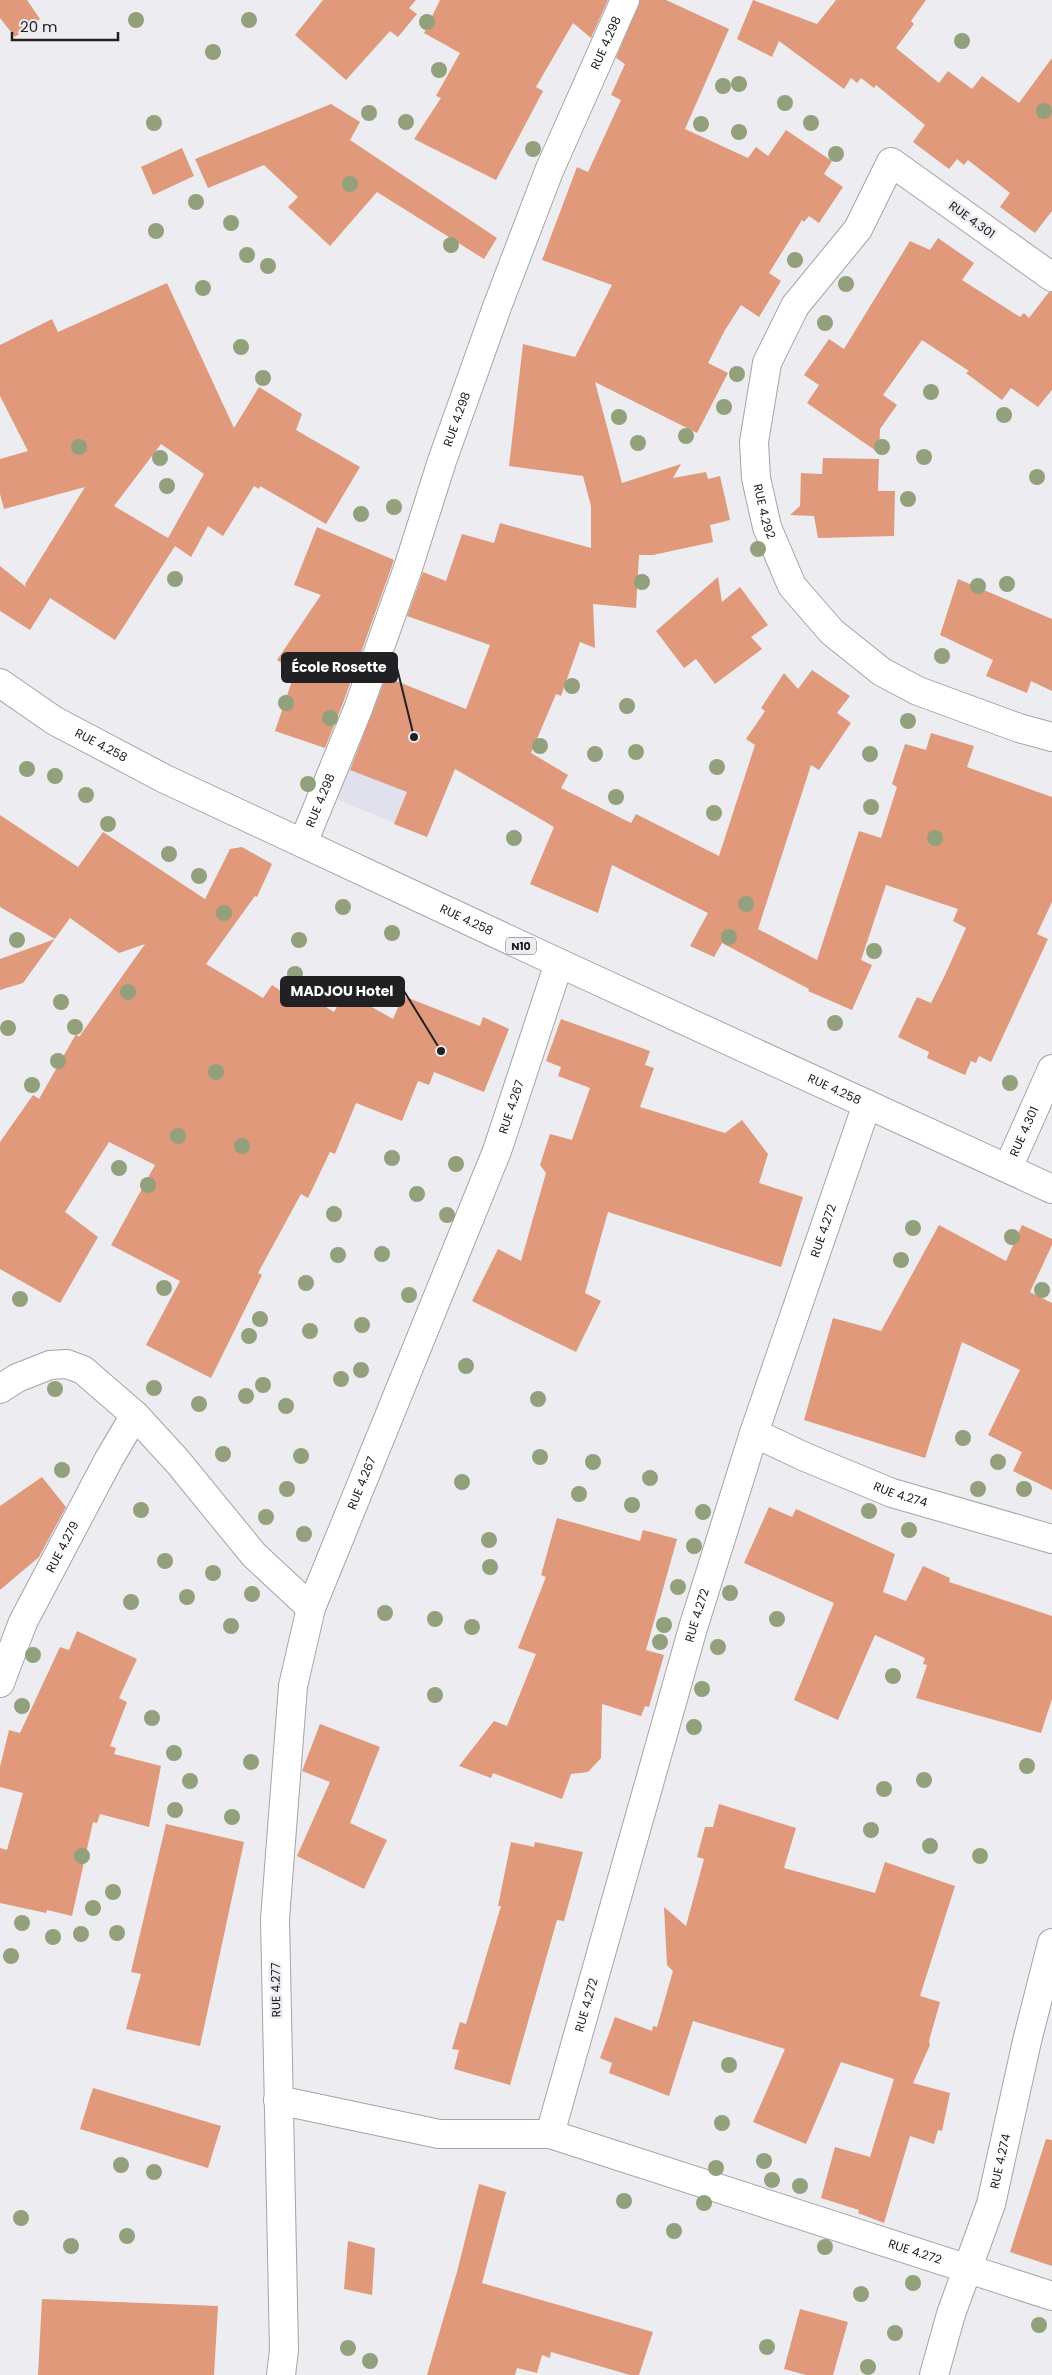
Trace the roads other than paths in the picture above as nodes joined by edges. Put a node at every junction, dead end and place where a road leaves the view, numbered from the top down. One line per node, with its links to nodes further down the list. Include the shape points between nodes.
1 (625, 0): 6 (main road, RUE 4.298, via 549,171 500,298 358,709)
2 (891, 162): 3 (main road, RUE 4.301); 5 (main road, RUE 4.292, via 858,229 795,306 767,362 754,442 756,478 767,527 792,586 832,632 882,672 918,692)
3 (1052, 277)
4 (0, 683): 6 (main road, RUE 4.258 / N10, via 63,726 165,779)
5 (1052, 737)
6 (303, 843): 7 (main road, RUE 4.258 / N10)
7 (559, 963): 9 (main road, RUE 4.258 / N10); 16 (main road, RUE 4.267, via 497,1151)
8 (1052, 1069): 10 (main road, RUE 4.301)
9 (867, 1104): 10 (main road, RUE 4.258 / N10); 14 (main road, RUE 4.272)
10 (1008, 1168): 11 (main road, RUE 4.258 / N10)
11 (1052, 1189)
12 (0, 1389): 13 (main road, via 17,1378 50,1365 67,1364 83,1370)
13 (135, 1415): 16 (main road, via 254,1555); 17 (main road, RUE 4.279, via 23,1622)
14 (754, 1433): 15 (main road, RUE 4.274, via 892,1494); 20 (main road, RUE 4.272, via 693,1628)
15 (1052, 1539)
16 (311, 1608): 19 (main road, RUE 4.277, via 293,1686 275,1920)
17 (0, 1683)
18 (1052, 1943): 21 (main road, RUE 4.274, via 991,2204)
19 (278, 2100): 20 (main road, RUE 4.272, via 439,2134); 23 (main road, RUE 4.277, via 284,2350)
20 (550, 2134): 21 (main road, RUE 4.272)
21 (968, 2268): 22 (main road, RUE 4.272); 24 (main road, RUE 4.274)
22 (1052, 2296)
23 (281, 2375)
24 (934, 2375)

